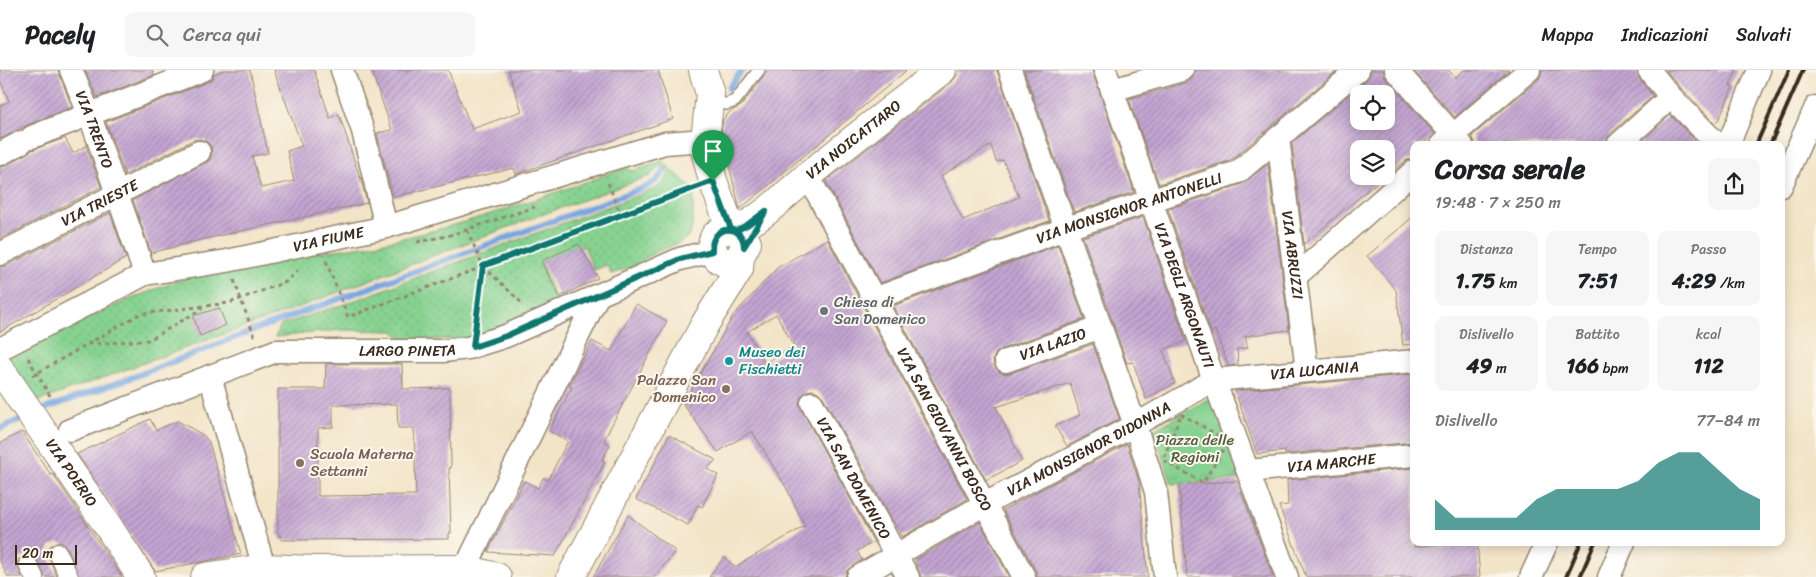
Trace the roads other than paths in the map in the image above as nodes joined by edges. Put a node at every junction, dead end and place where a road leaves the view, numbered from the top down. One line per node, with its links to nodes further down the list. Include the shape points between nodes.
1 (71, 70): 19 (street, VIA TRENTO)
2 (202, 70): 14 (street)
3 (342, 70): 34 (street, via 362,131)
4 (703, 70): 17 (street, via 710,94)
5 (760, 70): 17 (lane, via 735,101)
6 (942, 70): 30 (street, VIA NOICATTARO)
7 (1010, 70): 35 (street)
8 (1182, 70): 15 (street)
9 (1358, 70): 20 (street, VIA MONSIGNOR ANTONELLI)
10 (1396, 70): 22 (street)
11 (1528, 70): 23 (street)
12 (1649, 70): 16 (street)
13 (1759, 70): 26 (street)
14 (169, 76): 19 (street)
15 (1108, 80): 33 (street, VIA DEGLI ARGONAUTI)
16 (1671, 97): 24 (street); 25 (street)
17 (709, 103): 21 (street)
18 (1816, 107): 31 (street)
19 (90, 116): 28 (street, via 66,122); 32 (street, VIA TRENTO)
20 (1278, 138): 33 (street, VIA MONSIGNOR ANTONELLI, via 1238,172); 39 (street, VIA ABRUZZI)
21 (704, 140): 34 (street, VIA FIUME, via 665,143); 36 (street)
22 (1451, 141)
23 (1453, 141)
24 (1622, 141)
25 (1714, 141)
26 (1730, 141)
27 (199, 152): 32 (street, VIA TRIESTE)
28 (0, 154)
29 (1410, 175): 39 (street)
30 (808, 176): 36 (street, VIA NOICATTARO); 41 (street, VIA SAN GIOVANNI BOSCO)
31 (1785, 177)
32 (117, 193): 37 (street, VIA TRIESTE); 38 (street, VIA TRENTO)
33 (1151, 201): 35 (street, VIA MONSIGNOR ANTONELLI); 49 (street, VIA DEGLI ARGONAUTI)
34 (386, 226): 38 (street, VIA FIUME, via 227,261)
35 (1066, 228): 41 (street, VIA MONSIGNOR ANTONELLI); 42 (street)
36 (727, 244): 40 (street, LARGO PINETA, via 680,259); 67 (street, via 705,324)
37 (0, 254)
38 (145, 274): 43 (street, VIA FIUME)
39 (1295, 277): 46 (street, VIA ABRUZZI)
40 (598, 295): 47 (street, LARGO PINETA, via 506,336 473,347 443,351 276,351); 61 (street)
41 (874, 299): 55 (street, VIA SAN GIOVANNI BOSCO)
42 (1101, 327): 45 (street, VIA LAZIO); 51 (street)
43 (9, 345)
44 (1410, 361): 46 (street, VIA LUCANIA)
45 (1006, 362)
46 (1307, 371): 49 (street, VIA LUCANIA)
47 (210, 376): 52 (street, LARGO PINETA); 60 (street)
48 (6, 378): 64 (street, VIA POERIO)
49 (1214, 380): 51 (street, VIA MONSIGNOR DIDONNA); 54 (street, VIA DEGLI ARGONAUTI)
50 (812, 403): 59 (street, VIA SAN DOMENICO)
51 (1135, 425): 55 (street, VIA MONSIGNOR DIDONNA); 71 (street, via 1156,492)
52 (70, 430)
53 (1410, 455): 54 (street, VIA MARCHE)
54 (1248, 471): 72 (street, VIA DEGLI ARGONAUTI)
55 (985, 504): 59 (street, VIA MONSIGNOR DIDONNA); 70 (street, VIA SAN GIOVANNI BOSCO)
56 (1545, 546): 73 (street)
57 (1622, 546): 74 (street)
58 (58, 553): 63 (street)
59 (896, 554): 68 (street, VIA MONSIGNOR DIDONNA); 69 (street, VIA SAN DOMENICO)
60 (264, 568): 62 (street); 65 (street)
61 (465, 570): 62 (street); 66 (street)
62 (315, 574)
63 (69, 577)
64 (141, 577)
65 (205, 577)
66 (497, 577)
67 (571, 577)
68 (858, 577)
69 (908, 577)
70 (1024, 577)
71 (1166, 577)
72 (1287, 577)
73 (1531, 577)
74 (1609, 577)

